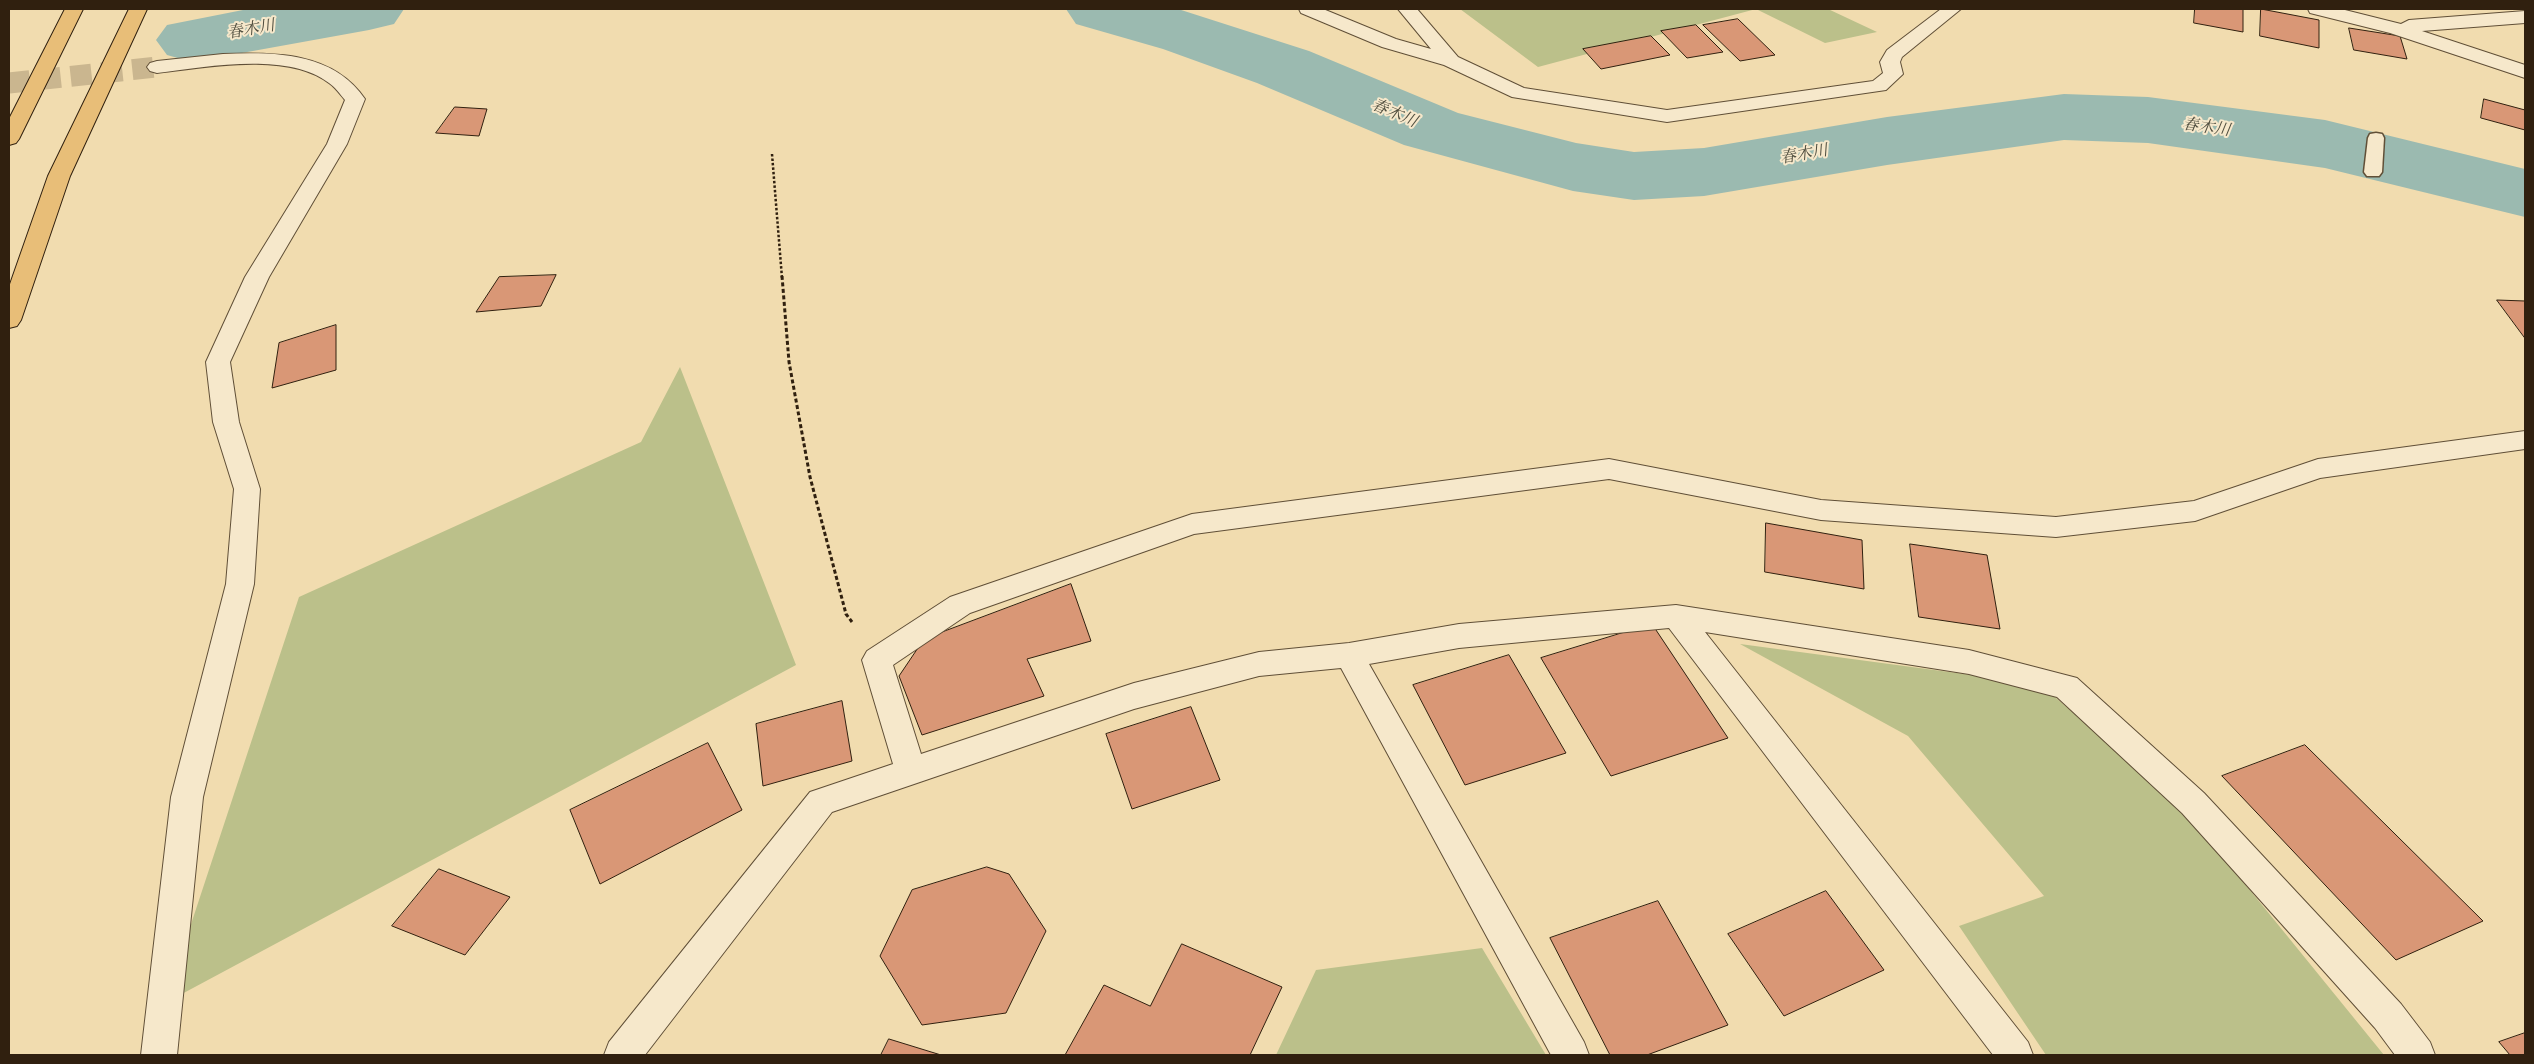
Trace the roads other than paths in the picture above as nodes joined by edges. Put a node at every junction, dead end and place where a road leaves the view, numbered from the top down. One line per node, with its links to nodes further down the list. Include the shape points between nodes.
1 (74, 9): 13 (highway)
2 (138, 9): 15 (highway, via 59,176)
3 (1308, 9): 9 (street, via 1389,43)
4 (1407, 9): 9 (street)
5 (1952, 9): 9 (street, via 1894,54 1890,62 1893,74 1879,86 1667,116 1519,93)
6 (2317, 9): 8 (street)
7 (2525, 17): 8 (street)
8 (2398, 27): 11 (street)
9 (1451, 61)
10 (157, 67): 20 (street, via 241,59 290,61 334,78 355,100 337,144 257,276 218,362 226,422 248,489 240,584 187,797)
11 (2525, 72)
12 (2376, 138): 14 (lane)
13 (9, 139)
14 (2373, 172)
15 (9, 320)
16 (2525, 440): 19 (street, via 2318,469 2195,511 2056,527 1821,510 1609,469 1192,524 960,605 877,660)
17 (1676, 616): 18 (street, via 1460,636); 23 (street); 24 (street, via 1970,662 2066,687 2193,803 2388,1016)
18 (1348, 655): 19 (street, via 1258,664 1134,696); 22 (street)
19 (911, 773): 21 (street, via 821,802)
20 (159, 1055)
21 (622, 1055)
22 (1572, 1055)
23 (2015, 1055)
24 (2417, 1055)

